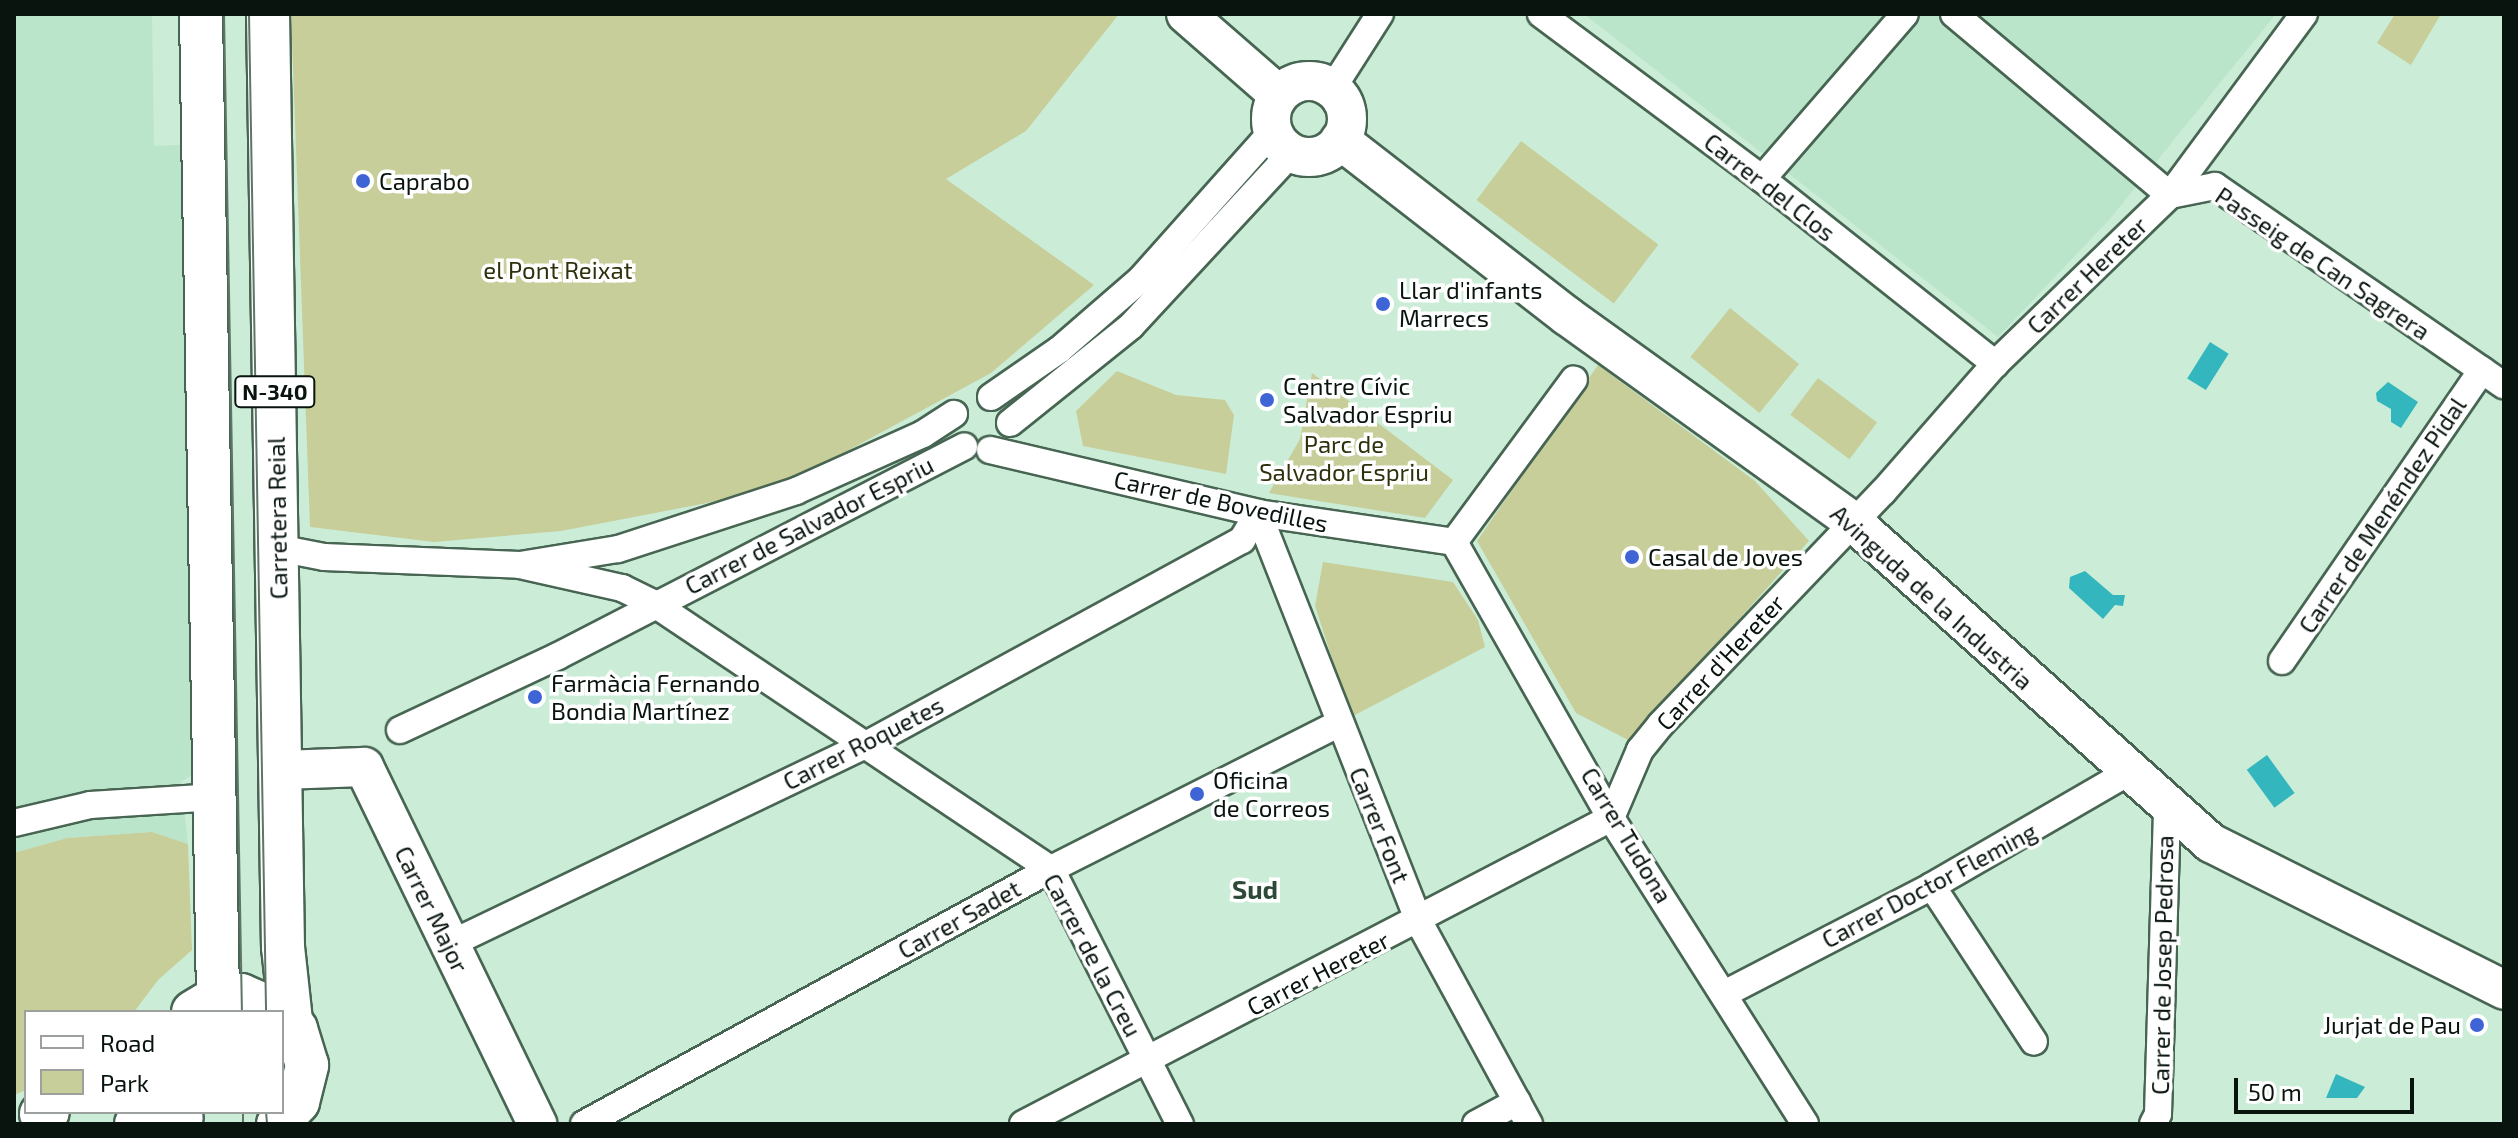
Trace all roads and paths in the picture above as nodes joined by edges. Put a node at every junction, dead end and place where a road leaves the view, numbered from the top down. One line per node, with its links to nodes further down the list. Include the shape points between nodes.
1 (201, 14): 35 (main road, N-340)
2 (268, 14): 26 (main road, Carretera Reial / N-340)
3 (1186, 14): 10 (street)
4 (1380, 14): 9 (street)
5 (1541, 14): 13 (street, Carrer del Clos)
6 (1905, 14): 13 (street)
7 (1954, 14): 14 (street)
8 (2304, 14): 14 (street, Carrer Hereter)
9 (1332, 89): 10 (street, via 1305,81); 11 (street, via 1347,119)
10 (1279, 95): 12 (street, via 1273,106)
11 (1340, 140): 12 (street, via 1318,156); 24 (street, Avinguda de la Industria, via 1567,316)
12 (1282, 142): 19 (street, via 1141,279 1059,350); 21 (street, via 1131,326)
13 (1762, 179): 15 (street, Carrer del Clos)
14 (2170, 195): 15 (street, Carrer Hereter); 16 (street, Passeig de Can Sagrera, via 2215,186)
15 (1995, 364): 24 (street, Carrer Hereter)
16 (2482, 370): 18 (street, Passeig de Can Sagrera); 29 (street, Carrer de Menéndez Pidal)
17 (1574, 379): 25 (street)
18 (2504, 385)
19 (991, 397): 20 (street, via 969,397); 21 (street, via 1007,412)
20 (954, 414): 22 (street, via 953,425); 27 (street, Carrer de Salvador Espriu, via 923,434 796,491 618,549)
21 (1010, 423): 22 (street, via 1007,435)
22 (977, 448): 23 (street, Carrer de Bovedilles); 28 (street, Carrer de Salvador Espriu)
23 (1258, 513): 25 (street, Carrer de Bovedilles); 30 (street, Carrer Font); 32 (street, Carrer Roquetes, via 1242,540)
24 (1852, 521): 34 (street, Avinguda de la Industria); 37 (street, Carrer d'Hereter, via 1640,750)
25 (1454, 542): 37 (street, Carrer Tudona)
26 (278, 548): 27 (street, Carrer de Salvador Espriu, via 324,557); 33 (main road, Carretera Reial / N-340)
27 (520, 565): 28 (street, Carrer de Salvador Espriu, via 622,588)
28 (653, 603): 31 (street, Carrer de Salvador Espriu, via 558,656); 32 (street, Carrer de la Creu)
29 (2282, 661)
30 (1340, 723): 39 (street, Carrer Sadet); 41 (street, Carrer Font)
31 (400, 730)
32 (866, 745): 39 (street, Carrer de la Creu); 42 (street, Carrer Roquetes)
33 (281, 770): 42 (street, Carrer Major, via 364,767); 49 (main road, Carretera Reial / N-340)
34 (2130, 771): 36 (street, Avinguda de la Industria); 40 (street, Carrer Doctor Fleming)
35 (217, 797): 38 (street, via 90,805); 43 (main road, N-340)
36 (2167, 804): 44 (street, Avinguda de la Industria, via 2211,843); 63 (street, Carrer de Josep Pedrosa, via 2158,1114)
37 (1611, 818): 41 (street, Carrer Hereter); 45 (street, Carrer Tudona)
38 (14, 823)
39 (1051, 869): 52 (street, Carrer de la Creu); 58 (street, Carrer Sadet)
40 (1932, 886): 45 (street, Carrer Doctor Fleming); 51 (street)
41 (1419, 922): 52 (street, Carrer Hereter); 53 (street, Carrer Font)
42 (448, 945): 57 (street, Carrer Major)
43 (217, 948): 46 (main road, N-340); 47 (main road, via 203,977)
44 (2504, 990)
45 (1726, 993): 62 (street, Carrer Tudona)
46 (205, 1004): 48 (main road, N-340, via 254,997)
47 (166, 1010)
48 (276, 1010)
49 (284, 1010)
50 (284, 1015): 55 (main road, N-340, via 307,1065 301,1093)
51 (2034, 1042)
52 (1147, 1059): 59 (street, Carrer Hereter); 60 (street, Carrer de la Creu)
53 (1523, 1113): 61 (street)
54 (183, 1118): 56 (main road)
55 (283, 1122)
56 (136, 1124)
57 (537, 1124)
58 (584, 1124)
59 (1023, 1124)
60 (1180, 1124)
61 (1476, 1124)
62 (1805, 1124)
63 (2153, 1124)

